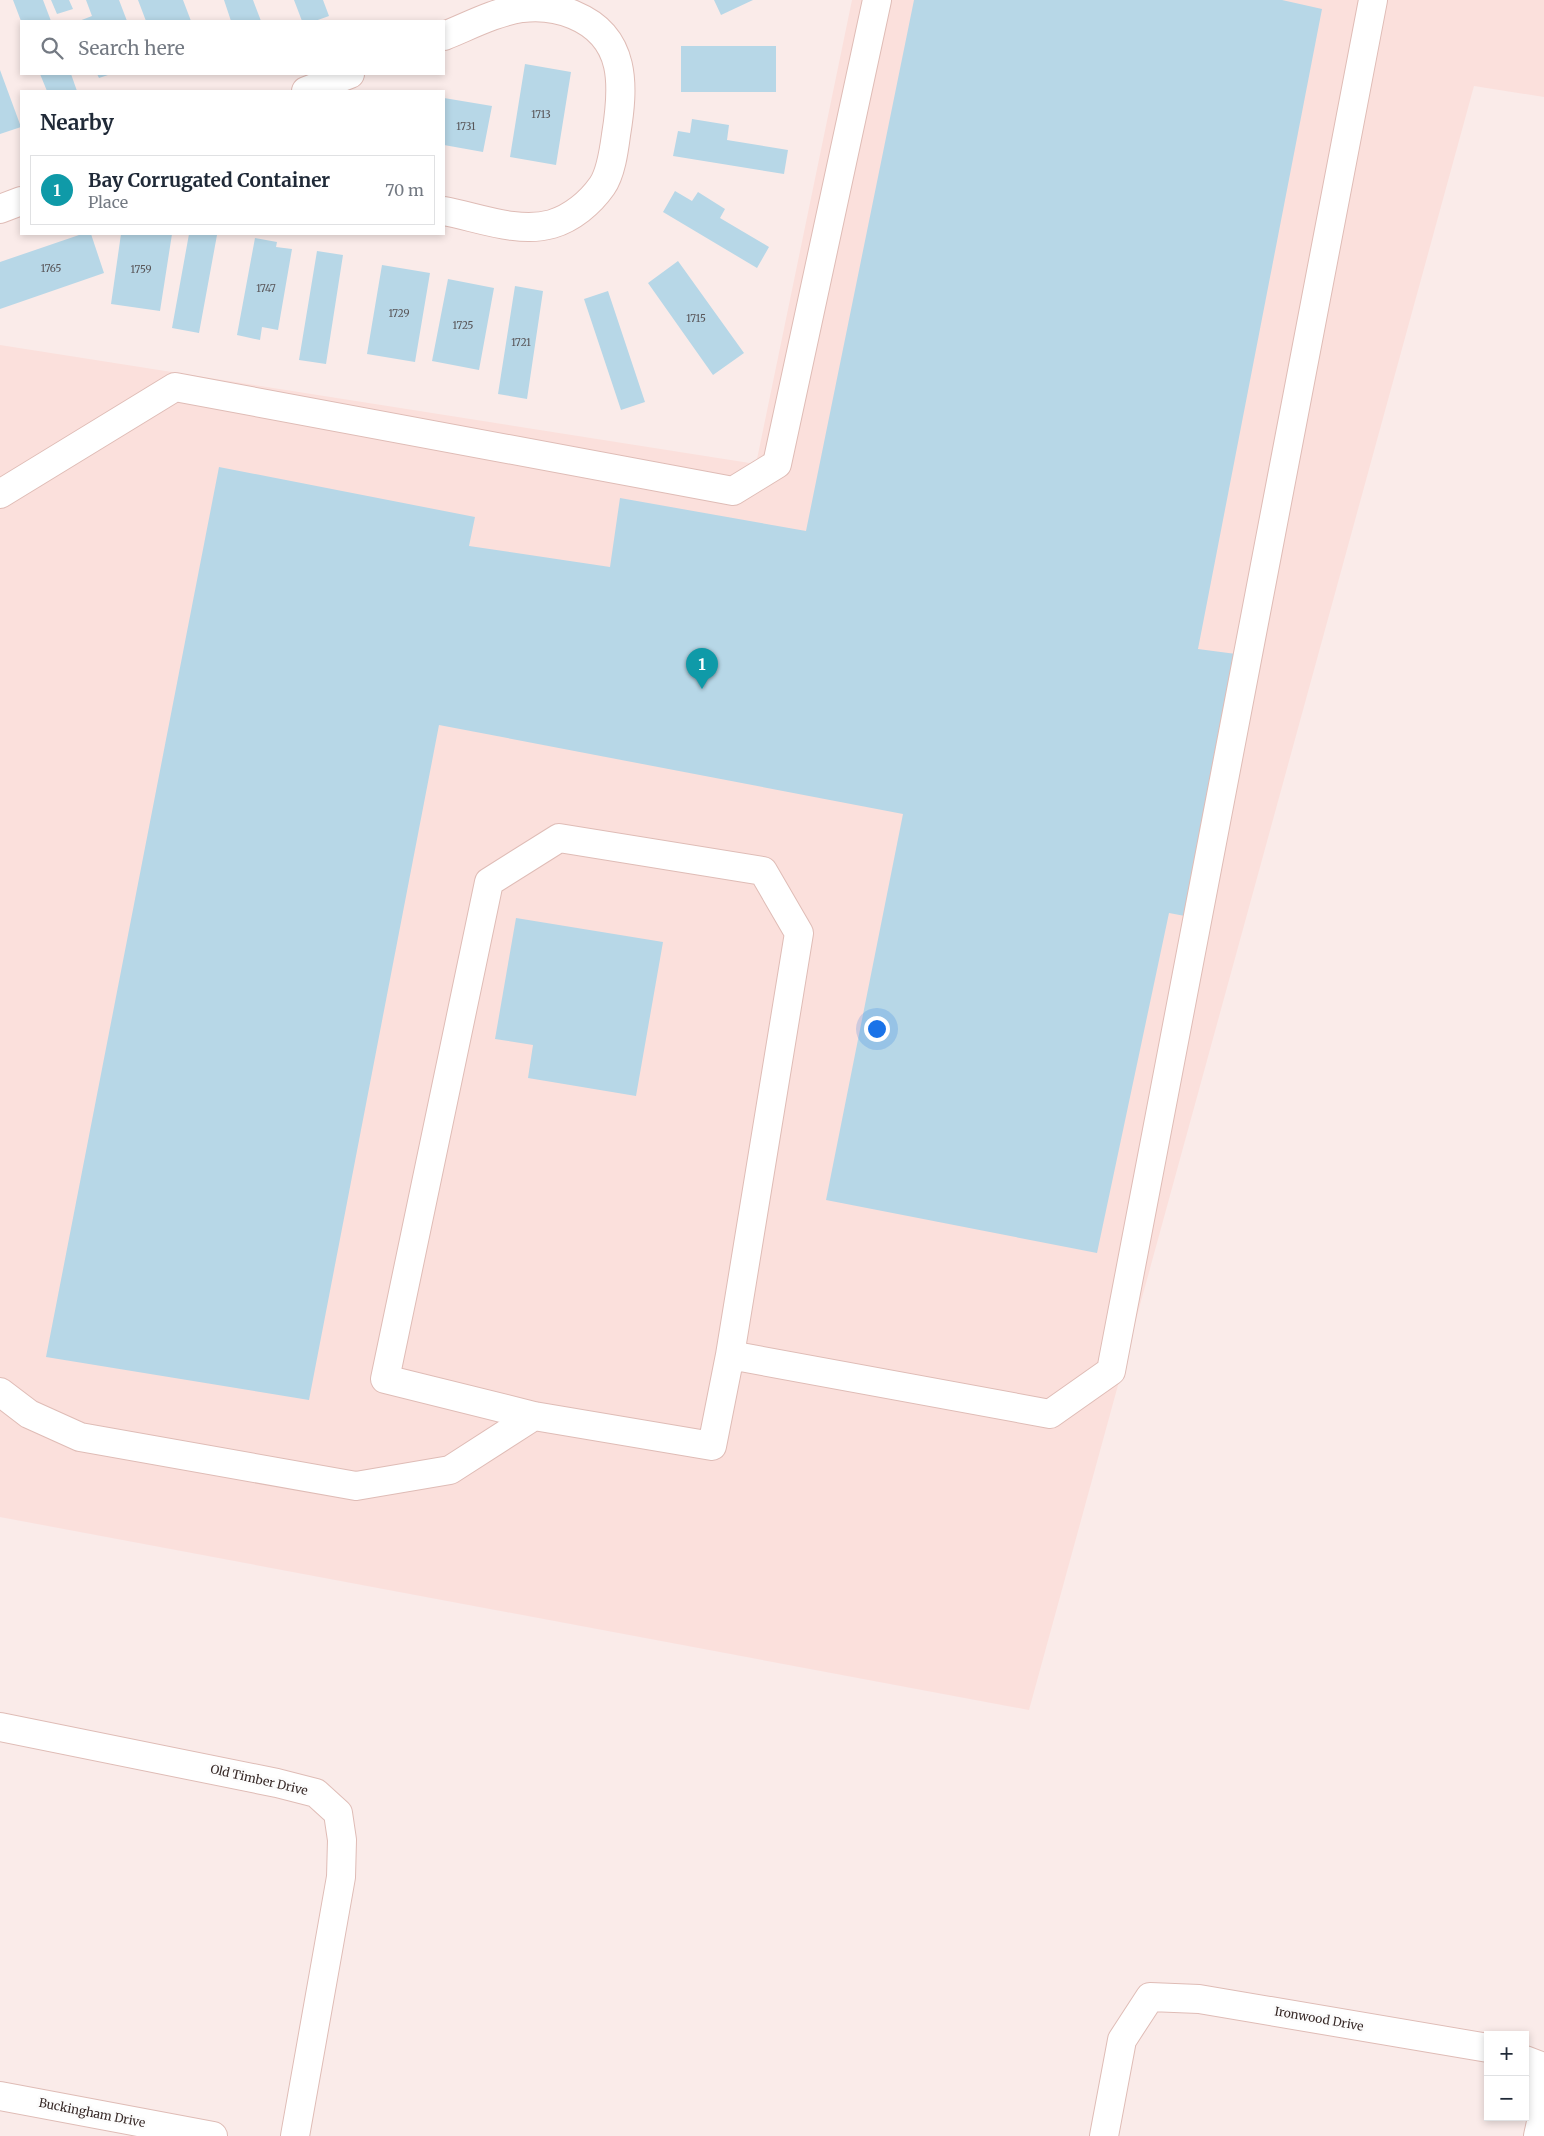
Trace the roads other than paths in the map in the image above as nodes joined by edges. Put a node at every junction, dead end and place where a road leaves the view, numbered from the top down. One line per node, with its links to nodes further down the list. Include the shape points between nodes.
1 (877, 0): 9 (street, via 778,464 733,491 175,388)
2 (1373, 0): 10 (street, via 1111,1371 1050,1414)
3 (445, 36): 8 (street, via 522,8 565,11 587,20 603,32 616,60 622,103 604,184 571,216 551,224 526,228)
4 (347, 75): 5 (street)
5 (309, 90)
6 (20, 201): 7 (street)
7 (0, 209)
8 (445, 211)
9 (0, 494)
10 (730, 1355): 12 (street, via 712,1446); 12 (street, via 799,933 763,871 559,838 489,882 384,1379)
11 (0, 1392): 12 (street, via 29,1414 80,1437 356,1486 450,1470)
12 (534, 1416)
13 (0, 1727): 18 (street, Old Timber Drive, via 316,1793 338,1813 342,1840 341,1877)
14 (1484, 2047): 19 (street, Ironwood Drive, via 1199,1999 1150,1997 1122,2040)
15 (1534, 2063): 20 (street, via 1543,2113)
16 (0, 2096): 17 (street, Buckingham Drive)
17 (213, 2136)
18 (295, 2136)
19 (1104, 2136)
20 (1538, 2136)

